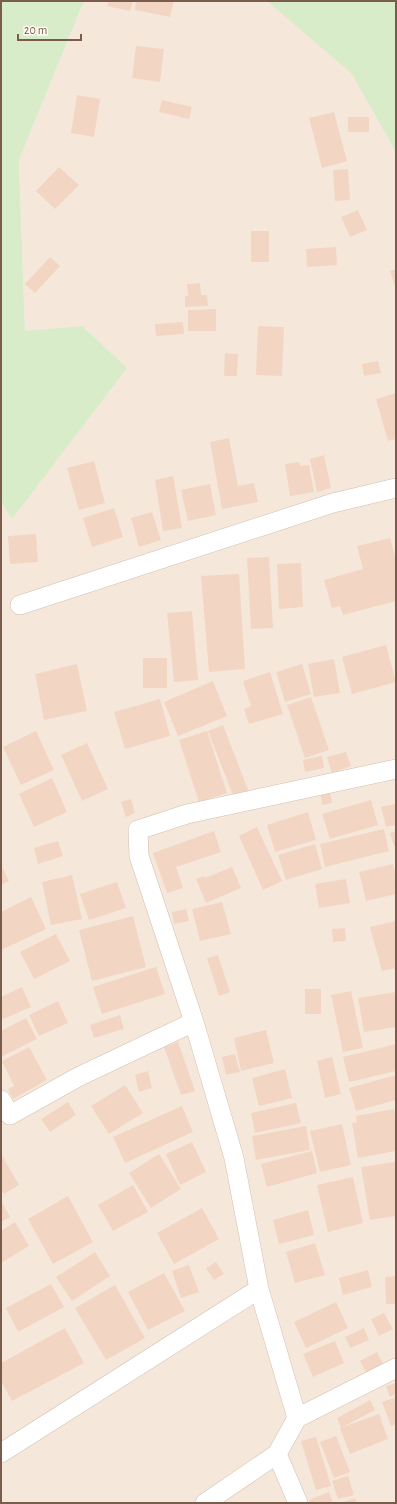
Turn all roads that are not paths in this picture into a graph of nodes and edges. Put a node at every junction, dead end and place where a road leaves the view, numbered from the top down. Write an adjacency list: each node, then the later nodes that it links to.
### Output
1 (396, 488): 2 (street)
2 (20, 605)
3 (396, 769): 4 (street)
4 (194, 1022): 5 (street); 6 (street)
5 (1, 1100)
6 (259, 1289): 8 (street); 9 (street)
7 (396, 1368): 8 (street)
8 (297, 1418): 10 (street)
9 (1, 1453)
10 (277, 1454): 11 (street); 12 (street)
11 (205, 1503)
12 (298, 1503)

